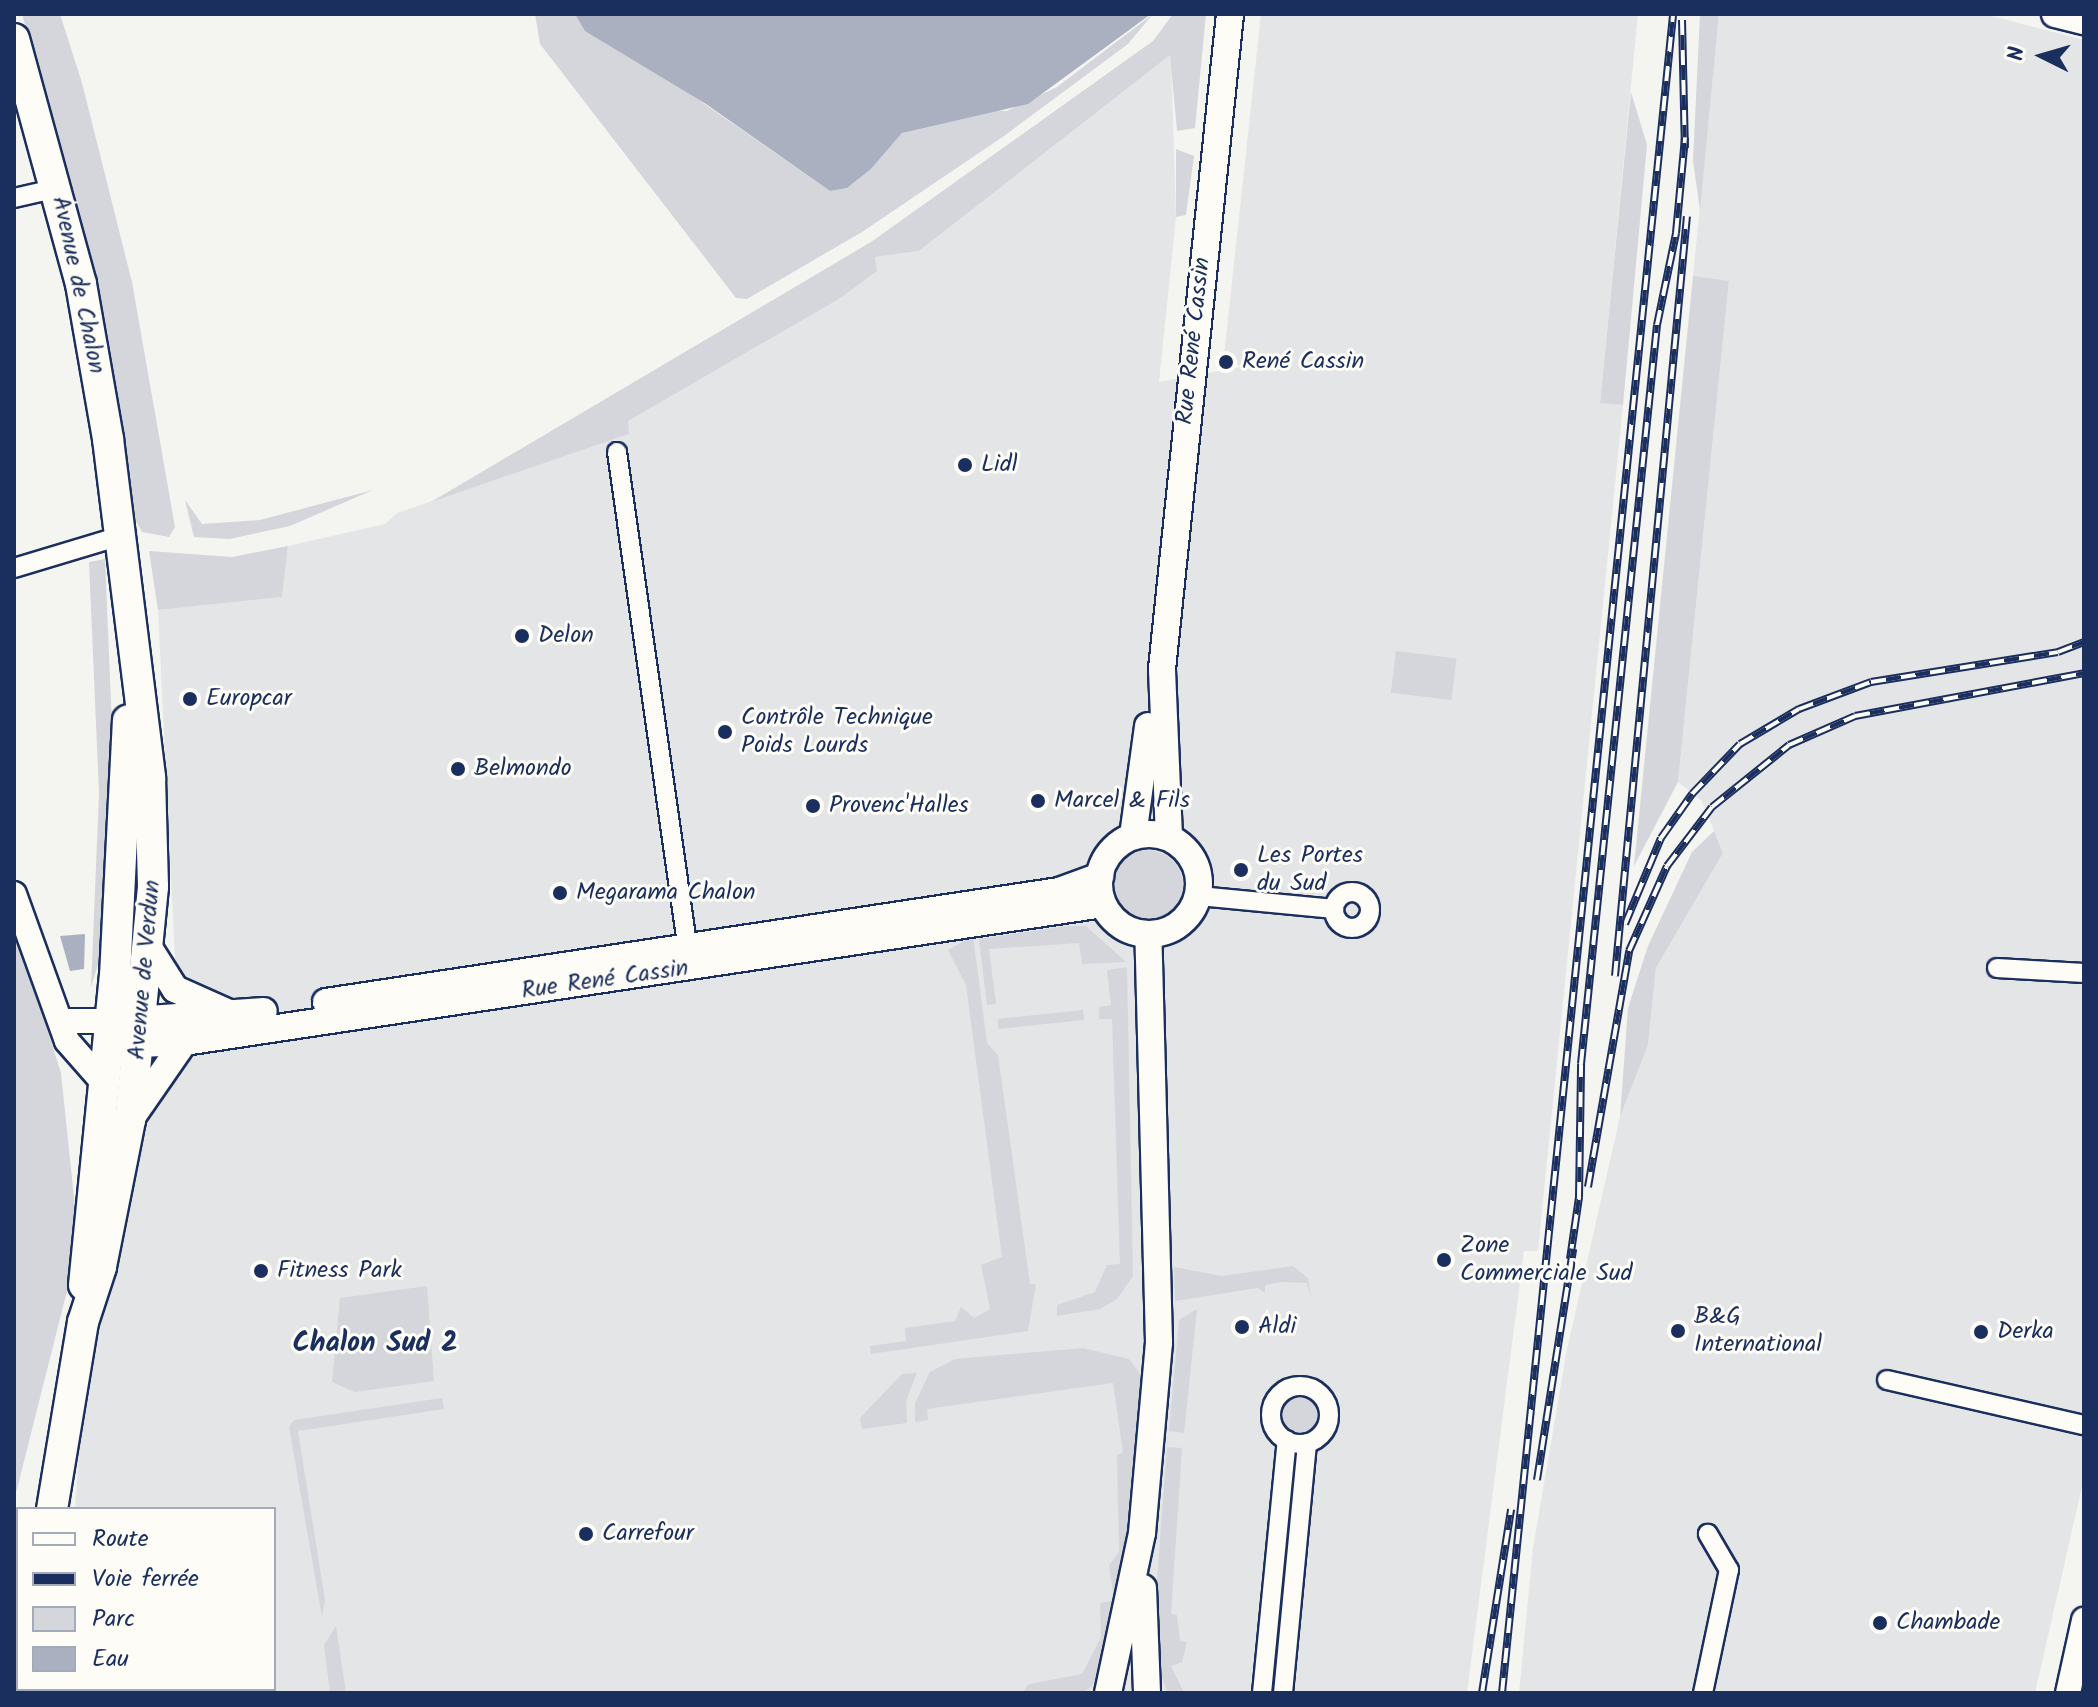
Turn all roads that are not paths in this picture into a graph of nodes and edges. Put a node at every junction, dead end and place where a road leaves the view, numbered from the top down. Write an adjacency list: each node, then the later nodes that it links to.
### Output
1 (1230, 14): 11 (main road, Rue René Cassin)
2 (2055, 14): 3 (main road)
3 (2084, 21)
4 (14, 39): 5 (main road, Avenue de Chalon)
5 (58, 188): 6 (street); 8 (main road, Avenue de Chalon)
6 (14, 198)
7 (617, 452): 20 (street)
8 (121, 536): 9 (street); 10 (main road, Avenue de Verdun)
9 (14, 568)
10 (129, 614): 21 (main road, Avenue de Verdun); 29 (main road, Avenue de Verdun)
11 (1162, 669): 12 (main road, Rue René Cassin); 13 (main road, Rue René Cassin)
12 (1133, 836): 13 (main road); 14 (main road)
13 (1169, 837): 16 (main road)
14 (1100, 876): 17 (main road); 20 (main road, Rue René Cassin)
15 (14, 894): 28 (street)
16 (1199, 896): 18 (street); 19 (main road)
17 (1103, 904): 19 (main road); 25 (main road, Rue René Cassin)
18 (1334, 909)
19 (1148, 935): 40 (main road)
20 (687, 945): 24 (main road, Rue René Cassin); 25 (main road)
21 (151, 951): 27 (main road); 30 (main road, Avenue de Verdun)
22 (1997, 968): 23 (street)
23 (2084, 973)
24 (478, 974): 26 (main road); 27 (main road, Rue René Cassin)
25 (618, 978): 26 (main road, Rue René Cassin)
26 (383, 1010): 31 (main road, Rue René Cassin)
27 (238, 1015): 30 (main road, Rue René Cassin)
28 (64, 1031): 29 (street); 32 (street)
29 (108, 1033): 30 (main road, Rue René Cassin); 32 (main road, Avenue de Verdun)
30 (142, 1033): 31 (main road, Rue René Cassin); 33 (main road, Avenue de Verdun)
31 (184, 1042): 33 (main road)
32 (102, 1081): 34 (main road, Avenue de Verdun)
33 (130, 1120): 34 (main road, Avenue de Verdun)
34 (83, 1322): 39 (main road, Avenue de Verdun)
35 (1887, 1380): 36 (street)
36 (2084, 1425)
37 (1287, 1440): 38 (street); 38 (street); 45 (street)
38 (1307, 1443): 46 (street)
39 (52, 1507)
40 (1142, 1533): 43 (main road); 44 (main road)
41 (1708, 1534): 47 (street)
42 (2084, 1620): 48 (street)
43 (1108, 1693)
44 (1147, 1693)
45 (1262, 1693)
46 (1283, 1693)
47 (1703, 1693)
48 (2068, 1693)

